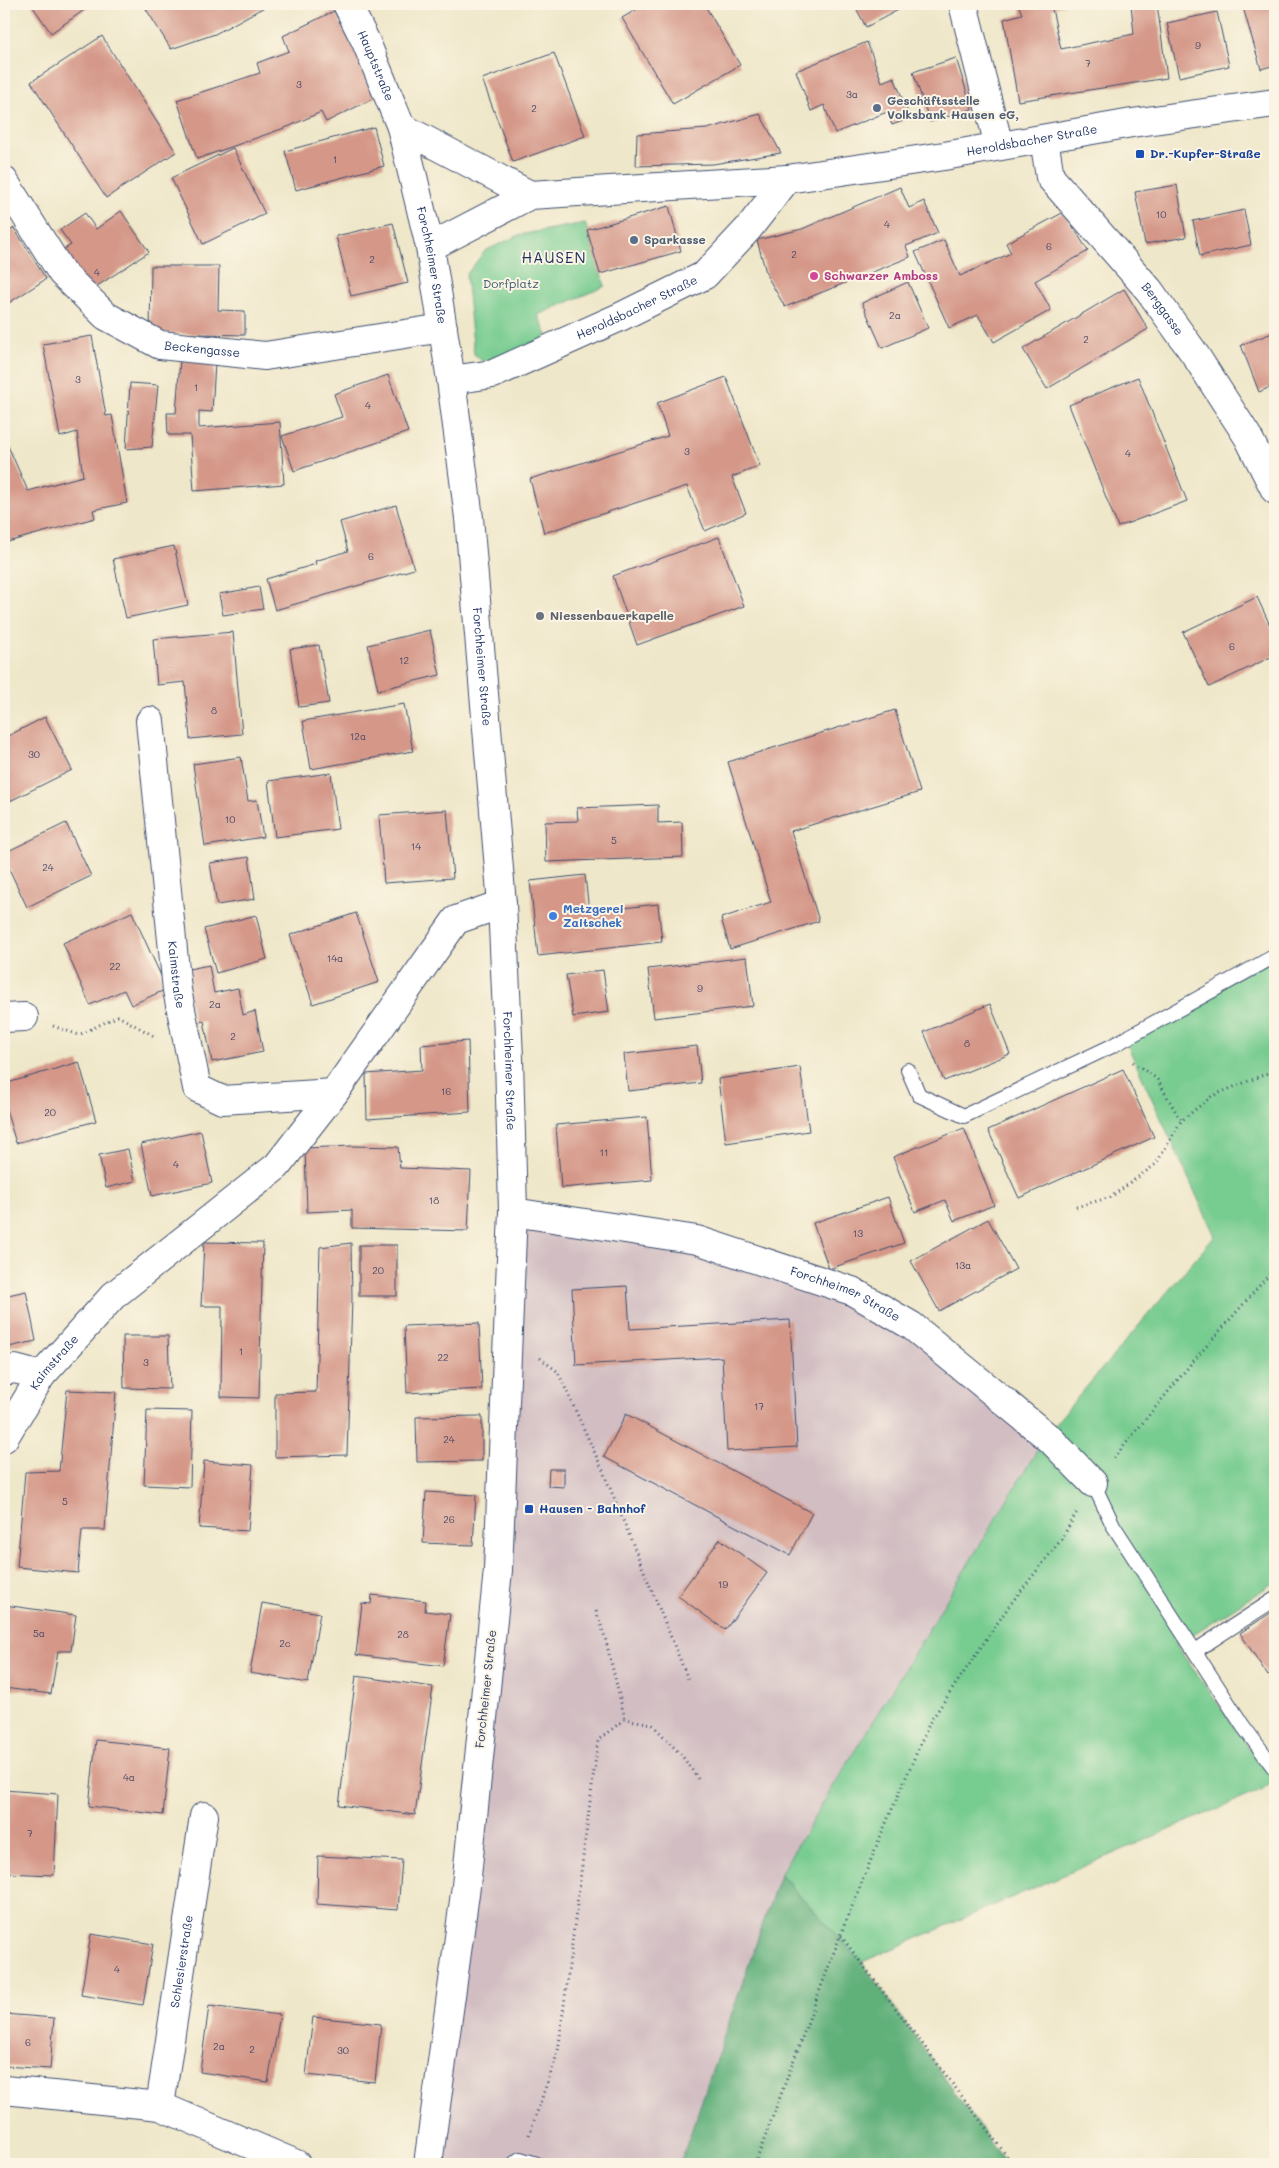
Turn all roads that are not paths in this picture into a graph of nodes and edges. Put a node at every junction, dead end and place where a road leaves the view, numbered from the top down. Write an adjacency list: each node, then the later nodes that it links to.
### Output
1 (347, 4): 4 (street, Hauptstraße)
2 (963, 4): 6 (street)
3 (1275, 103): 5 (street, Heroldsbacher Straße)
4 (401, 127): 9 (street); 10 (street, Forchheimer Straße)
5 (1044, 139): 6 (street, Heroldsbacher Straße); 13 (street, Berggasse)
6 (999, 146): 7 (street, Heroldsbacher Straße)
7 (787, 179): 9 (street, Heroldsbacher Straße); 12 (street, Heroldsbacher Straße)
8 (4, 181): 11 (street, Beckengasse)
9 (530, 196): 10 (street, Heroldsbacher Straße)
10 (430, 247): 11 (street, Forchheimer Straße)
11 (443, 328): 12 (street, Forchheimer Straße)
12 (451, 380): 15 (street, Forchheimer Straße)
13 (1275, 490)
14 (150, 721): 18 (street, Kaimstraße)
15 (502, 904): 18 (street, Kaimstraße); 19 (street, Forchheimer Straße)
16 (1275, 956): 17 (lane)
17 (908, 1070)
18 (334, 1093): 21 (street, Kaimstraße)
19 (512, 1212): 23 (street, Forchheimer Straße); 32 (street, Forchheimer Straße)
20 (4, 1371): 21 (street)
21 (41, 1376): 22 (street, Kaimstraße)
22 (4, 1438)
23 (1093, 1483): 25 (lane)
24 (1275, 1599): 25 (lane)
25 (1195, 1651): 26 (lane)
26 (1275, 1769)
27 (204, 1816): 29 (street, Schlesierstraße)
28 (4, 2090): 29 (street)
29 (160, 2106): 31 (street)
30 (517, 2162): 33 (lane)
31 (296, 2164)
32 (428, 2164)
33 (537, 2164)

